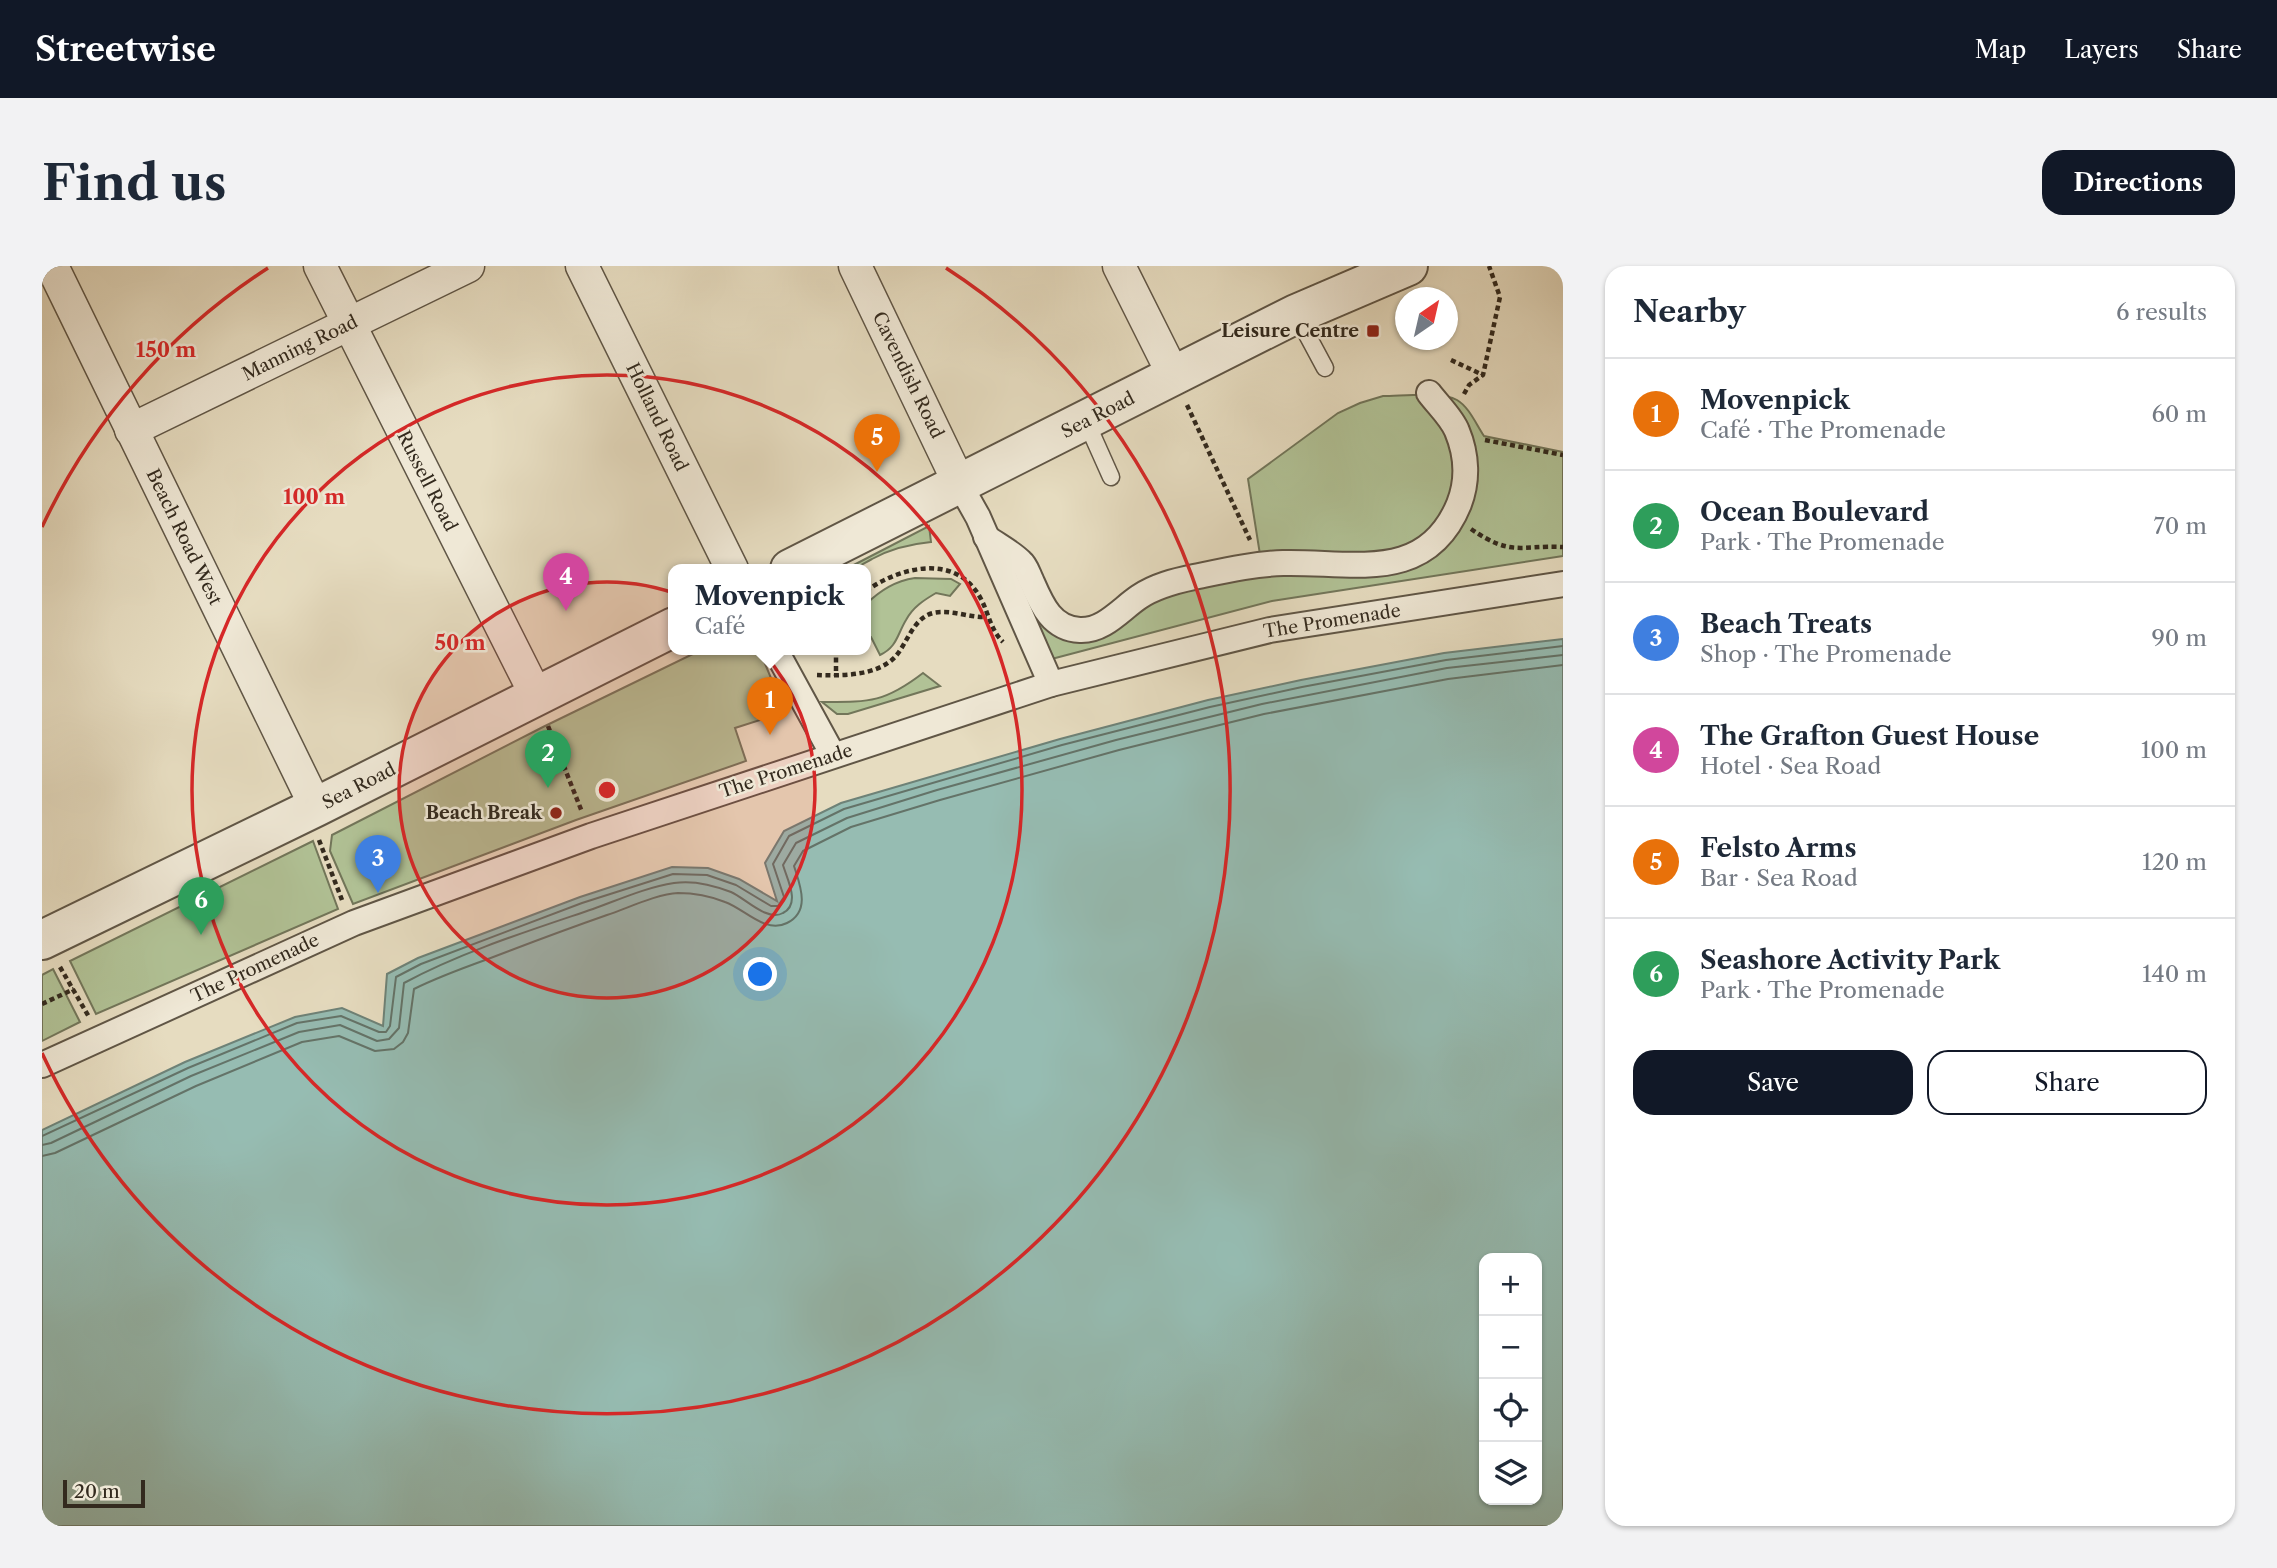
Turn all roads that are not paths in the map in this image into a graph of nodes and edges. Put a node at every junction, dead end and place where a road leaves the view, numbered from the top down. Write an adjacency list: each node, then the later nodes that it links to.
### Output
1 (52, 266): 14 (street, Beach Road West)
2 (320, 266): 9 (street, Russell Road)
3 (468, 266): 9 (street, Manning Road)
4 (582, 266): 18 (street, Holland Road)
5 (855, 266): 16 (street, Cavendish Road)
6 (1119, 266): 11 (street)
7 (1408, 266): 8 (street, Sea Road)
8 (1296, 314): 10 (lane); 11 (street, Sea Road)
9 (348, 325): 14 (street, Manning Road); 24 (street, Russell Road)
10 (1325, 368)
11 (1174, 376): 13 (street, Sea Road)
12 (1429, 393): 17 (street)
13 (1086, 421): 15 (lane); 16 (street, Sea Road)
14 (131, 430): 26 (street, Beach Road West)
15 (1111, 477)
16 (960, 485): 17 (street); 19 (street, Sea Road)
17 (986, 537): 23 (street)
18 (730, 564)
19 (800, 564)
20 (1563, 584): 23 (street, The Promenade)
21 (668, 629): 24 (street, Sea Road)
22 (778, 655): 25 (street)
23 (1051, 684): 25 (street, The Promenade)
24 (536, 695): 26 (street, Sea Road)
25 (833, 755): 28 (street, The Promenade)
26 (316, 807): 27 (street, Sea Road)
27 (42, 939)
28 (42, 1065)

